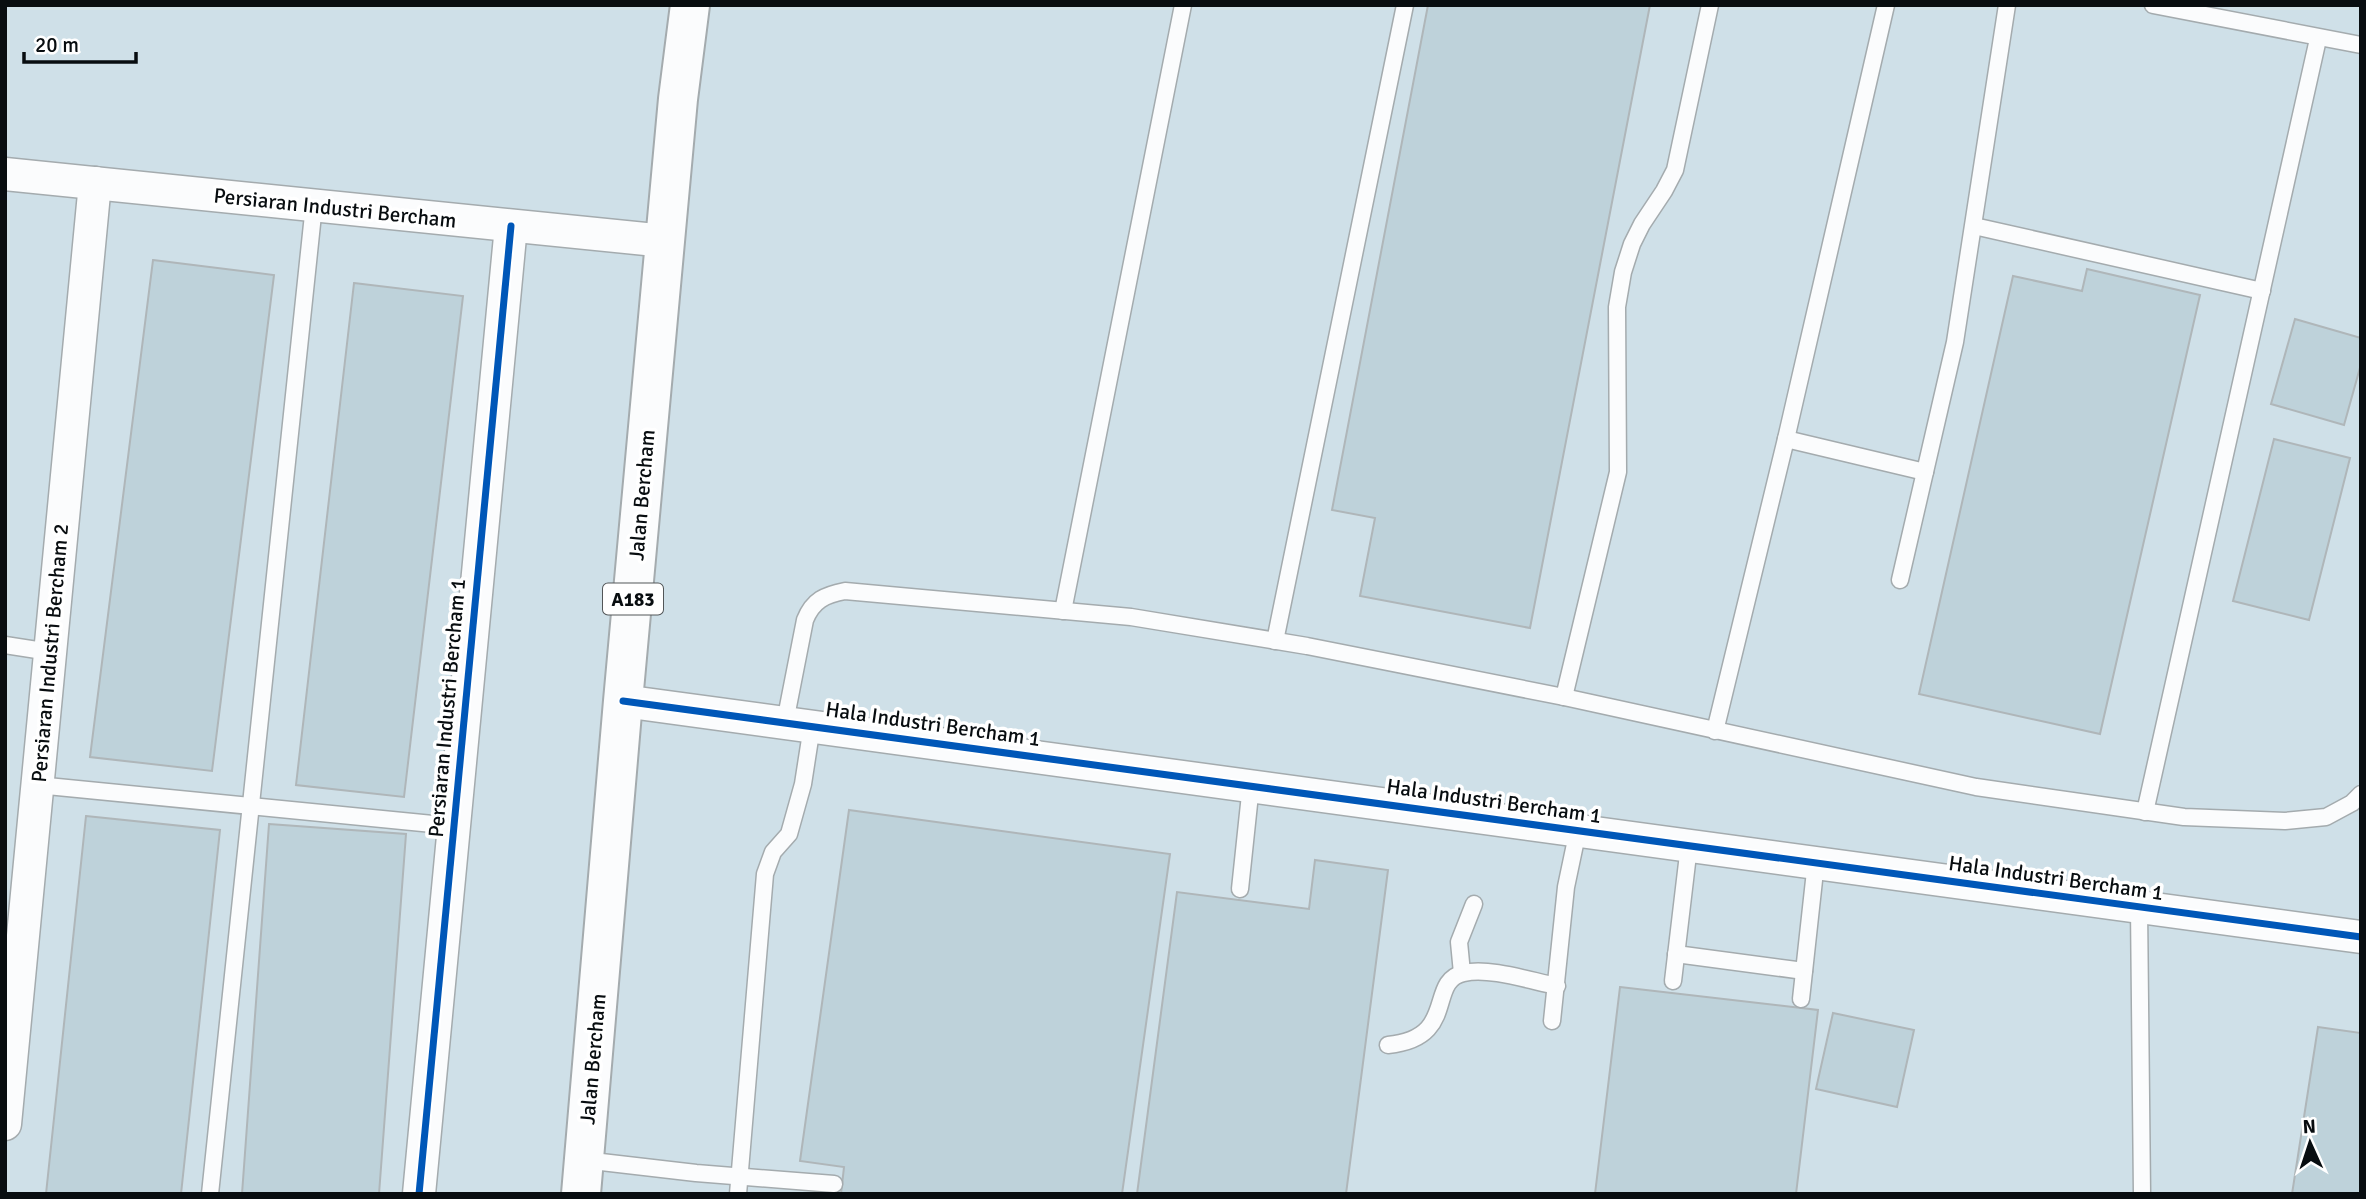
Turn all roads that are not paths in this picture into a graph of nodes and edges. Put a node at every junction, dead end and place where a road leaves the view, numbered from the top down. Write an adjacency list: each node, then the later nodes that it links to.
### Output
1 (690, 5): 15 (main road, Jalan Bercham / A183)
2 (1184, 5): 20 (lane)
3 (1405, 5): 21 (lane)
4 (1710, 5): 24 (lane)
5 (1886, 5): 17 (lane)
6 (2007, 5): 14 (lane)
7 (2153, 5): 8 (lane)
8 (2318, 38): 9 (lane); 16 (lane)
9 (2361, 45)
10 (5, 174): 11 (street, Persiaran Industri Bercham)
11 (95, 183): 12 (street, Persiaran Industri Bercham); 23 (street, Persiaran Industri Bercham 2)
12 (314, 205): 13 (street, Persiaran Industri Bercham); 31 (lane)
13 (511, 226): 15 (street, Persiaran Industri Bercham); 33 (street, Persiaran Industri Bercham 1)
14 (1973, 226): 16 (lane); 18 (lane)
15 (665, 241): 25 (main road, Jalan Bercham / A183)
16 (2262, 291): 32 (lane)
17 (1786, 439): 18 (lane); 27 (lane)
18 (1925, 472): 19 (lane)
19 (1900, 580)
20 (1063, 611): 21 (lane); 26 (lane)
21 (1276, 641): 24 (lane)
22 (5, 645): 23 (lane)
23 (50, 652): 28 (street, Persiaran Industri Bercham 2)
24 (1564, 697): 27 (lane)
25 (623, 701): 26 (street, Hala Industri Bercham 1); 51 (main road, Jalan Bercham / A183)
26 (799, 724): 29 (street, Hala Industri Bercham 1); 50 (lane)
27 (1715, 731): 32 (lane)
28 (37, 785): 31 (lane); 49 (street, Persiaran Industri Bercham 2)
29 (1251, 785): 34 (street, Hala Industri Bercham 1); 37 (lane)
30 (2361, 794): 32 (lane)
31 (251, 806): 33 (lane); 53 (lane)
32 (2145, 812)
33 (453, 827): 54 (street, Persiaran Industri Bercham 1)
34 (1577, 830): 35 (street, Hala Industri Bercham 1); 45 (lane)
35 (1689, 846): 36 (street, Hala Industri Bercham 1); 41 (lane)
36 (1816, 862): 39 (street, Hala Industri Bercham 1); 42 (lane)
37 (1240, 890)
38 (1474, 904): 43 (lane)
39 (2139, 906): 40 (street, Hala Industri Bercham 1); 56 (lane)
40 (2361, 937)
41 (1676, 954): 42 (lane); 44 (lane)
42 (1804, 971): 46 (lane)
43 (1462, 973): 45 (lane); 48 (lane)
44 (1673, 981)
45 (1557, 986): 47 (lane)
46 (1801, 999)
47 (1552, 1021)
48 (1388, 1045)
49 (5, 1124)
50 (740, 1175): 51 (lane); 52 (lane); 55 (lane)
51 (583, 1177)
52 (834, 1184)
53 (210, 1194)
54 (419, 1194)
55 (738, 1194)
56 (2142, 1194)

